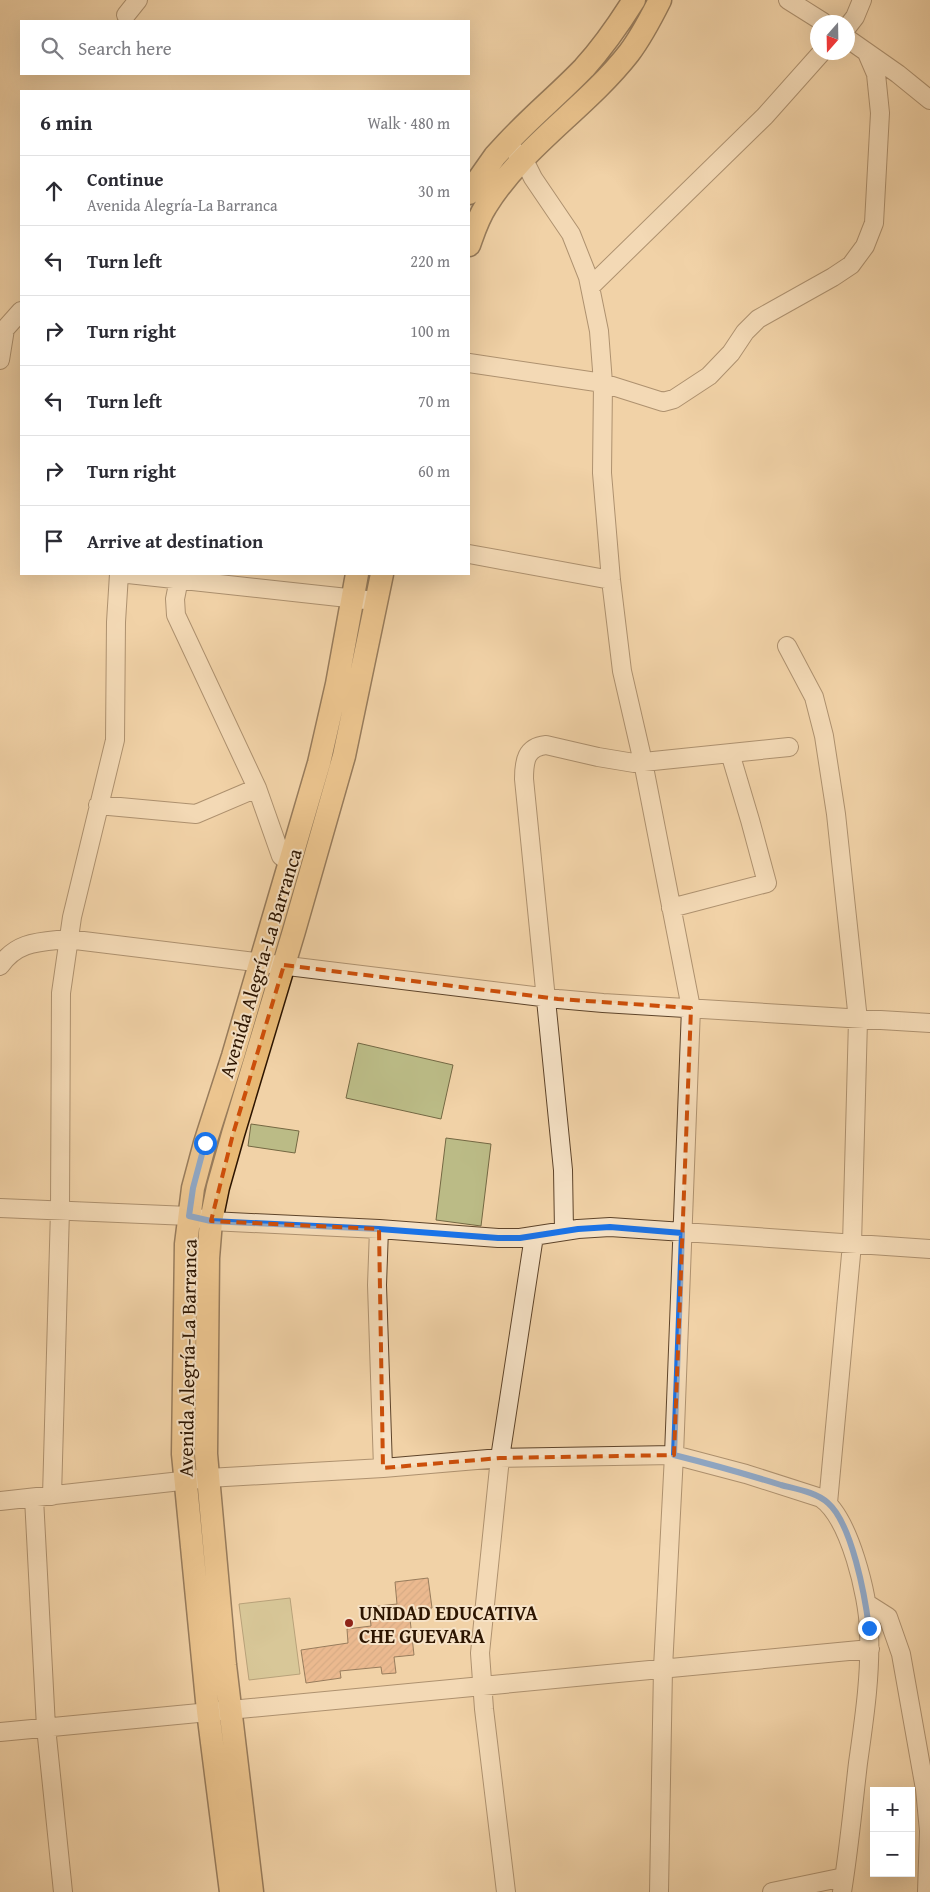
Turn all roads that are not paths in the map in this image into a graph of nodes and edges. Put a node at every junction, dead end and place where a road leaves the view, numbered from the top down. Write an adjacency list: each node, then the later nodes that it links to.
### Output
1 (138, 0): 6 (street)
2 (634, 0): 13 (main road)
3 (660, 0): 14 (main road)
4 (788, 0): 7 (street)
5 (862, 0): 8 (street)
6 (126, 15)
7 (813, 15)
8 (855, 17)
9 (855, 44): 10 (street)
10 (868, 53): 12 (street); 21 (street)
11 (815, 60): 17 (street)
12 (930, 100)
13 (507, 143): 14 (street); 15 (main road)
14 (523, 158): 16 (main road); 17 (street)
15 (470, 192)
16 (470, 242)
17 (590, 287): 21 (street)
18 (20, 312): 19 (street)
19 (0, 360)
20 (470, 363): 21 (street)
21 (603, 384): 28 (street)
22 (470, 554): 28 (street)
23 (119, 575): 36 (street)
24 (138, 575): 27 (street)
25 (357, 575): 29 (main road, Avenida Alegría-La Barranca)
26 (382, 575): 30 (main road, Avenida Alegría-La Barranca)
27 (180, 579): 29 (street); 35 (street)
28 (611, 580): 34 (street)
29 (352, 599): 30 (street); 37 (main road, Avenida Alegría-La Barranca)
30 (375, 601): 41 (main road, Avenida Alegría-La Barranca)
31 (787, 646): 45 (street)
32 (789, 747): 33 (street)
33 (730, 753): 34 (street); 38 (street)
34 (643, 762): 38 (street); 43 (street)
35 (257, 788): 36 (street); 37 (street)
36 (98, 805): 39 (street)
37 (290, 863): 40 (main road, Avenida Alegría-La Barranca)
38 (671, 908): 44 (street)
39 (67, 939): 40 (street); 42 (street); 48 (street)
40 (260, 962): 41 (street); 49 (main road, Avenida Alegría-La Barranca)
41 (284, 965): 43 (street); 50 (main road, Avenida Alegría-La Barranca)
42 (0, 966)
43 (545, 998): 44 (street); 52 (street)
44 (691, 1008): 45 (street); 53 (street)
45 (858, 1020): 46 (street); 55 (street)
46 (930, 1023)
47 (0, 1208): 48 (street)
48 (60, 1210): 49 (street); 62 (street)
49 (189, 1216): 50 (street); 61 (main road, Avenida Alegría-La Barranca)
50 (211, 1221): 51 (street); 60 (main road, Avenida Alegría-La Barranca)
51 (379, 1229): 54 (street); 59 (street)
52 (564, 1231): 53 (street); 54 (street)
53 (682, 1233): 55 (street); 57 (street)
54 (534, 1236): 58 (street)
55 (852, 1244): 56 (street); 65 (street)
56 (930, 1249)
57 (674, 1455): 58 (street); 65 (street); 68 (street)
58 (500, 1458): 59 (street); 69 (street)
59 (383, 1468): 60 (street)
60 (208, 1478): 61 (street); 70 (main road, Avenida Alegría-La Barranca)
61 (185, 1480): 62 (street); 71 (main road, Avenida Alegría-La Barranca)
62 (52, 1496): 63 (street)
63 (34, 1498): 64 (street); 72 (street)
64 (0, 1501)
65 (828, 1503): 66 (street)
66 (866, 1603): 67 (street); 81 (street)
67 (870, 1650): 68 (street); 74 (street)
68 (664, 1668): 69 (street); 79 (street)
69 (482, 1686): 70 (street); 78 (street)
70 (230, 1709): 71 (street); 77 (main road, Avenida Alegría-La Barranca)
71 (208, 1712): 72 (street); 76 (main road, Avenida Alegría-La Barranca)
72 (46, 1727): 73 (street); 75 (street)
73 (0, 1732)
74 (843, 1884): 80 (street)
75 (63, 1892)
76 (231, 1892)
77 (252, 1892)
78 (506, 1892)
79 (659, 1892)
80 (772, 1892)
81 (927, 1892)

